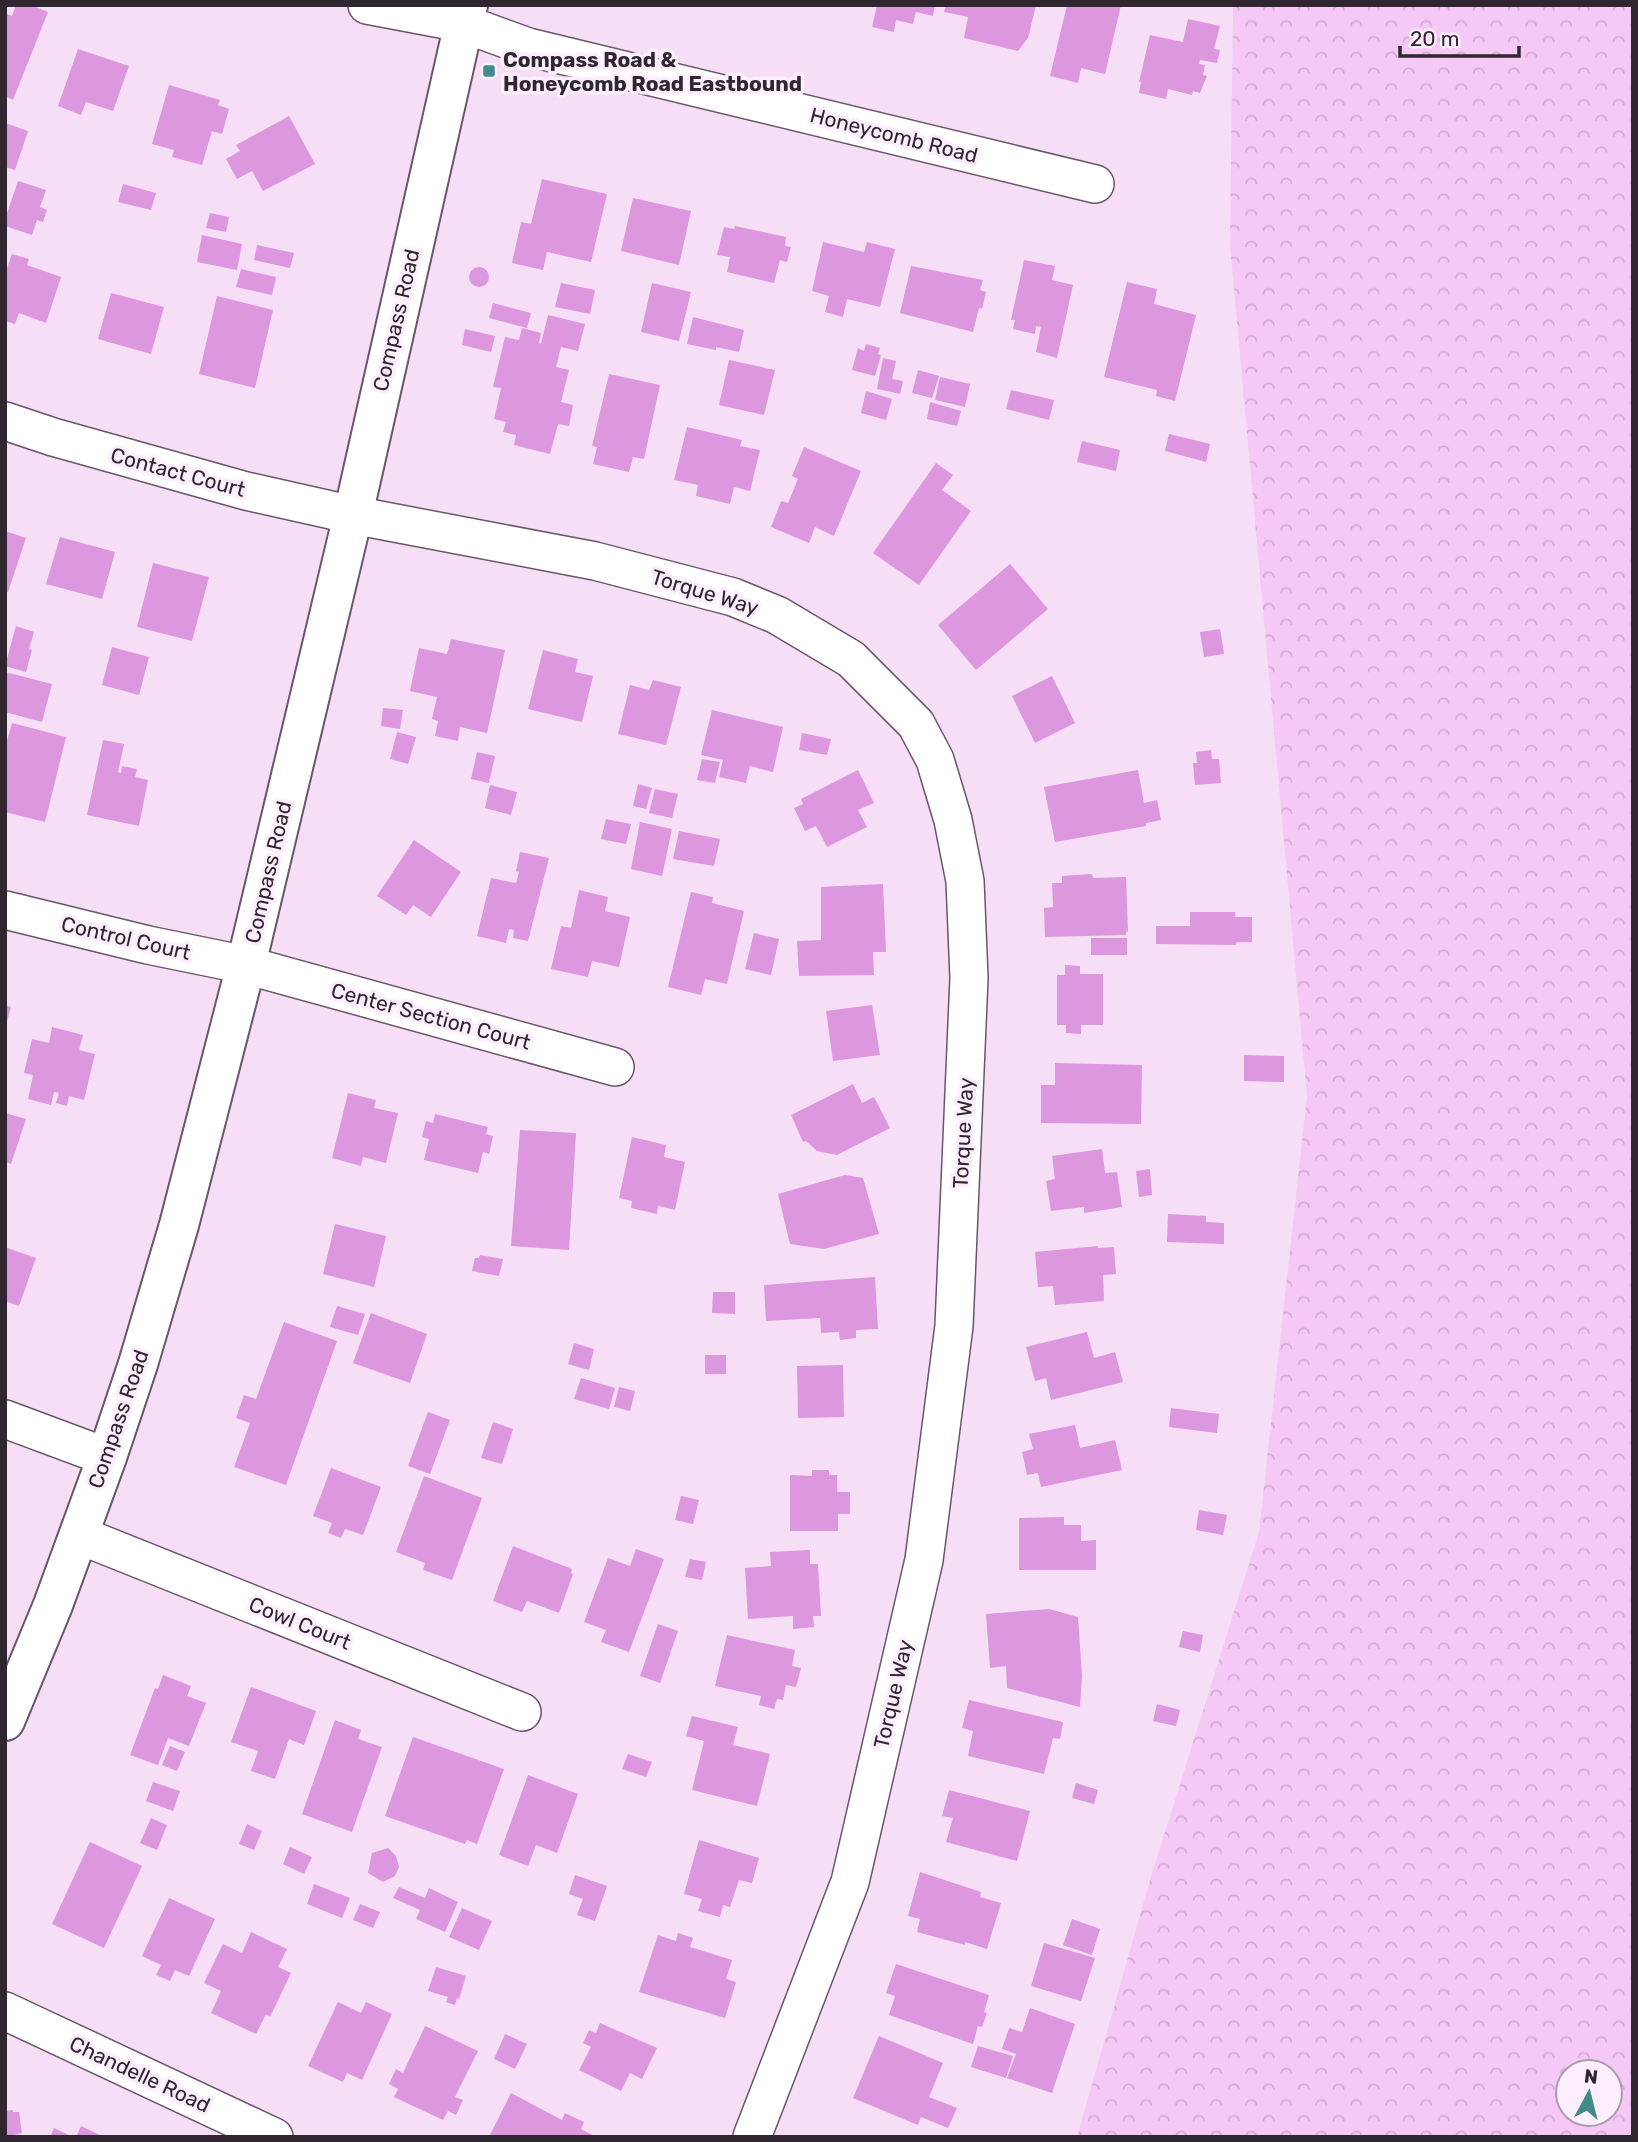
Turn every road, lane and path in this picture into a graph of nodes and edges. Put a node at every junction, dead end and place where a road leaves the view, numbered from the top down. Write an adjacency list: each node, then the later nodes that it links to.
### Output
1 (367, 5): 2 (street, Honeycomb Road)
2 (465, 14): 3 (street, Honeycomb Road); 5 (street, Compass Road)
3 (1095, 184)
4 (5, 421): 5 (street, Contact Court)
5 (353, 515): 7 (street, Compass Road); 16 (street, Torque Way)
6 (5, 910): 7 (street, Control Court)
7 (246, 965): 8 (street, Center Section Court); 10 (street, Compass Road)
8 (615, 1067)
9 (5, 1419): 10 (street)
10 (107, 1457): 11 (street, Compass Road)
11 (79, 1535): 12 (street, Cowl Court); 13 (street, Compass Road)
12 (522, 1712)
13 (5, 1721)
14 (5, 2011): 15 (street, Chandelle Road)
15 (274, 2137)
16 (752, 2137)

